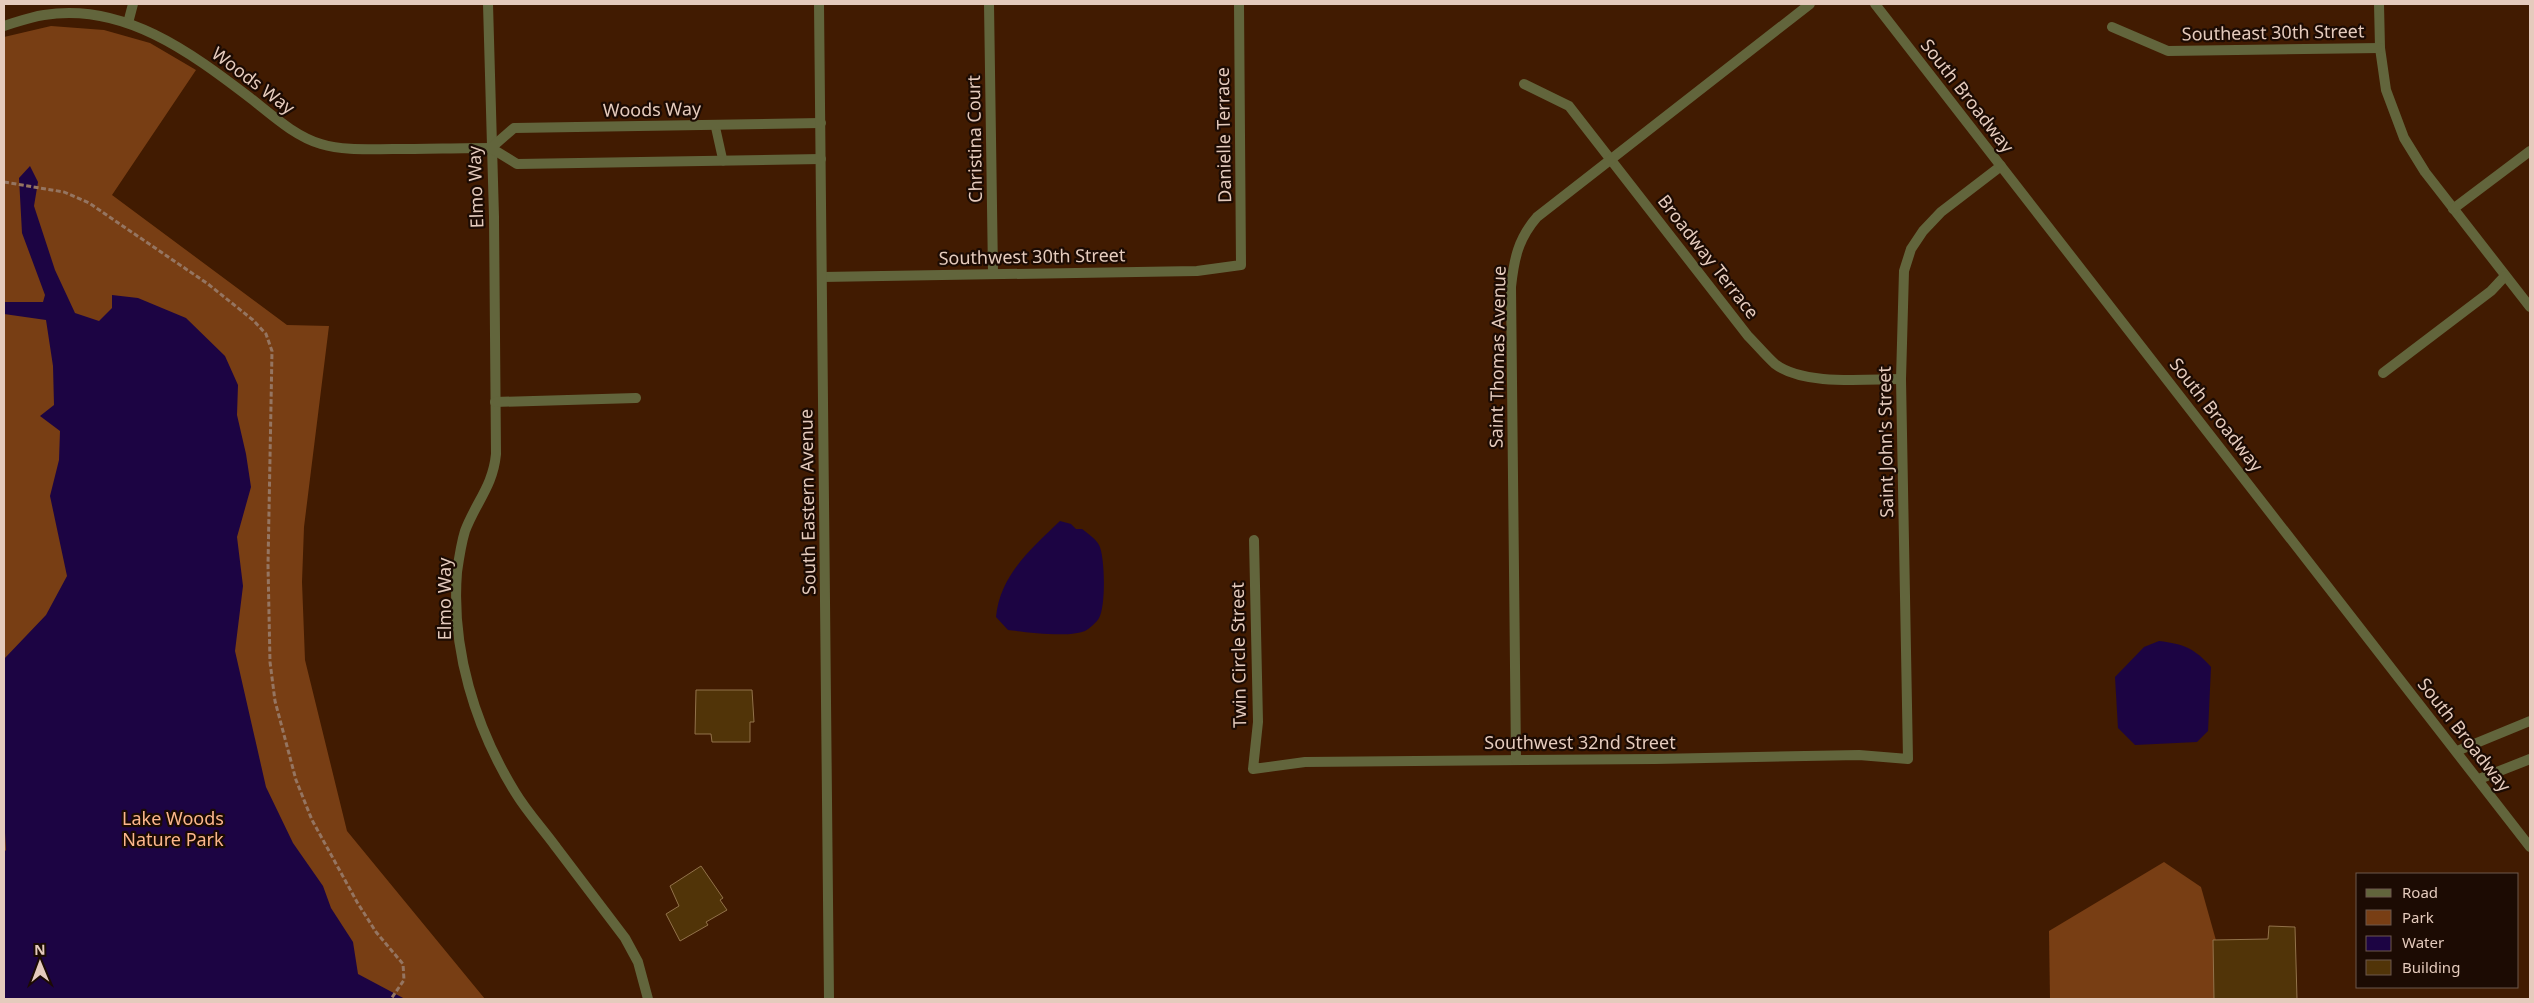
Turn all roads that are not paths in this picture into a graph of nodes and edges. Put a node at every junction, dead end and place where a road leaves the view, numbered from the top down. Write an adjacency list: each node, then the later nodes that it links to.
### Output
1 (133, 4): 9 (street)
2 (488, 4): 16 (street, Elmo Way)
3 (819, 4): 14 (street, South Eastern Avenue)
4 (989, 4): 24 (street, Christina Court)
5 (1239, 4): 23 (street, Danielle Terrace)
6 (1810, 4): 19 (street, Saint Thomas Avenue)
7 (1875, 4): 21 (street, South Broadway)
8 (2379, 4): 12 (street)
9 (128, 23): 10 (street, Woods Way); 16 (street, Woods Way)
10 (4, 26)
11 (2112, 27): 12 (street, Southeast 30th Street)
12 (2380, 48): 22 (street)
13 (1524, 84): 19 (street, Broadway Terrace)
14 (821, 123): 15 (street, Woods Way); 18 (street, South Eastern Avenue)
15 (715, 125): 16 (street, Woods Way); 20 (lane)
16 (492, 148): 20 (street); 31 (street, Elmo Way)
17 (2530, 151): 22 (street)
18 (821, 159): 20 (street); 26 (street, South Eastern Avenue)
19 (1612, 160): 29 (street, Broadway Terrace); 37 (street, Saint Thomas Avenue)
20 (723, 161)
21 (2001, 166): 29 (street, Saint John's Street); 34 (street, South Broadway)
22 (2453, 209): 25 (street)
23 (1241, 265): 24 (street, Southwest 30th Street)
24 (994, 273): 26 (street, Southwest 30th Street)
25 (2505, 276): 27 (street); 28 (street)
26 (822, 277): 42 (street, South Eastern Avenue)
27 (2530, 307)
28 (2383, 373)
29 (1901, 379): 35 (street, Saint John's Street)
30 (636, 398): 31 (street)
31 (495, 402): 41 (street, Elmo Way)
32 (1254, 540): 38 (street, Twin Circle Street)
33 (2530, 722): 34 (street)
34 (2456, 751): 39 (street, South Broadway)
35 (1908, 759): 37 (street, Southwest 32nd Street)
36 (2530, 759): 39 (street)
37 (1516, 760): 38 (street, Southwest 32nd Street)
38 (1253, 769)
39 (2479, 779): 40 (street, South Broadway)
40 (2530, 847)
41 (648, 999)
42 (829, 999)

